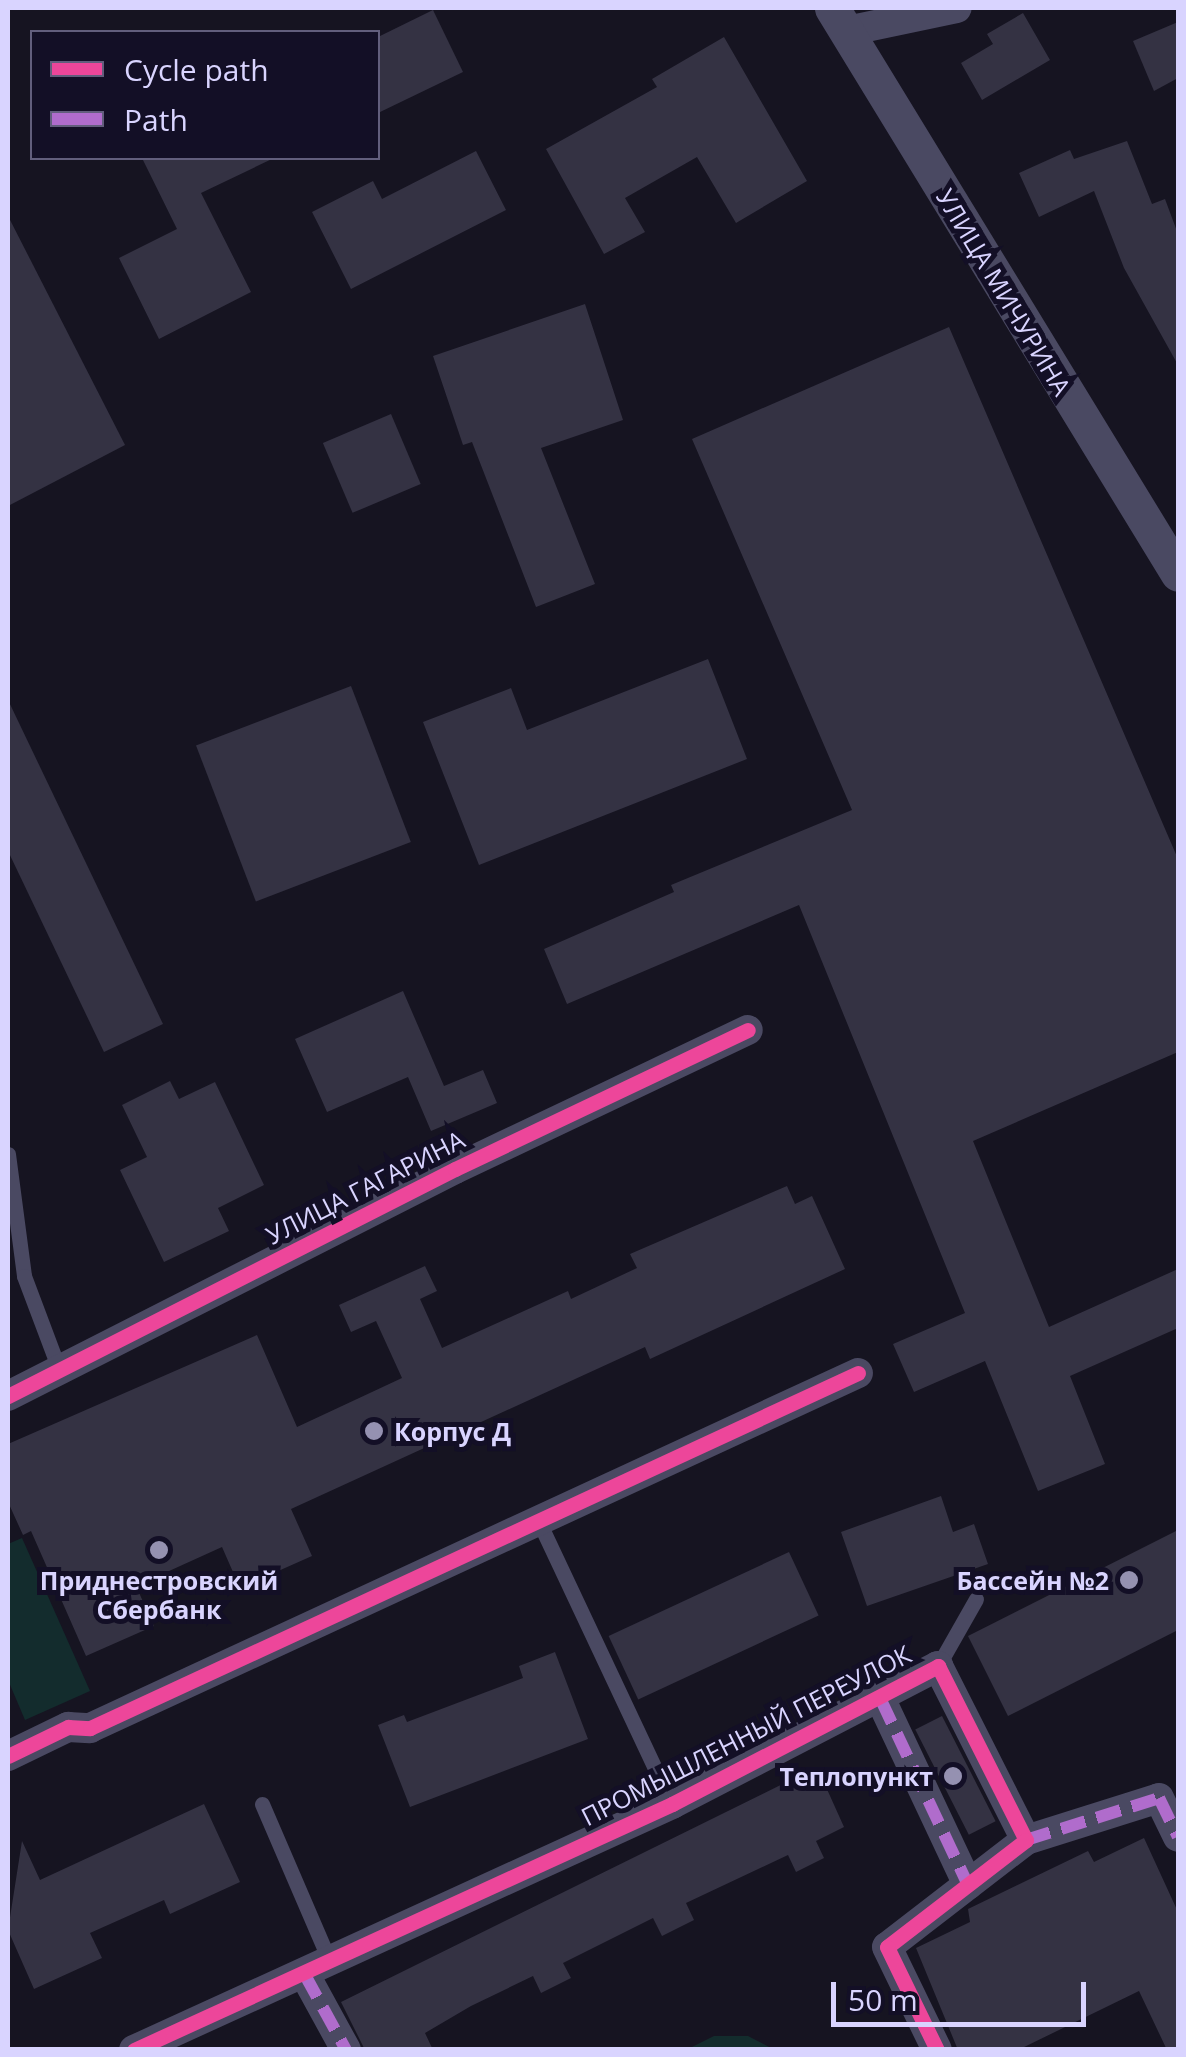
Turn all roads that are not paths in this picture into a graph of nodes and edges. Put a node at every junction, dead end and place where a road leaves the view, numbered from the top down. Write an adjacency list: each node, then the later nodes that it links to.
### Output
1 (957, 8): 2 (street)
2 (839, 19): 3 (street, УЛИЦА МИЧУРИНА)
3 (1178, 574)
4 (748, 1030): 6 (street, УЛИЦА ГАГАРИНА)
5 (8, 1154): 6 (lane)
6 (60, 1369): 8 (street, УЛИЦА ГАГАРИНА)
7 (858, 1373): 9 (street)
8 (8, 1396)
9 (540, 1524): 13 (street); 15 (lane)
10 (976, 1599): 11 (lane)
11 (938, 1666): 12 (street, ПРОМЫШЛЕННЫЙ ПЕРЕУЛОК); 17 (street, ПРОМЫШЛЕННЫЙ ПЕРЕУЛОК)
12 (881, 1700): 15 (street, ПРОМЫШЛЕННЫЙ ПЕРЕУЛОК); 18 (street)
13 (8, 1756)
14 (262, 1804): 19 (lane)
15 (672, 1804): 19 (street, ПРОМЫШЛЕННЫЙ ПЕРЕУЛОК)
16 (1178, 1837): 17 (street)
17 (1026, 1840): 18 (street)
18 (968, 1885): 22 (street)
19 (318, 1968): 20 (street, ПРОМЫШЛЕННЫЙ ПЕРЕУЛОК); 21 (street)
20 (134, 2050)
21 (346, 2050)
22 (937, 2050)

